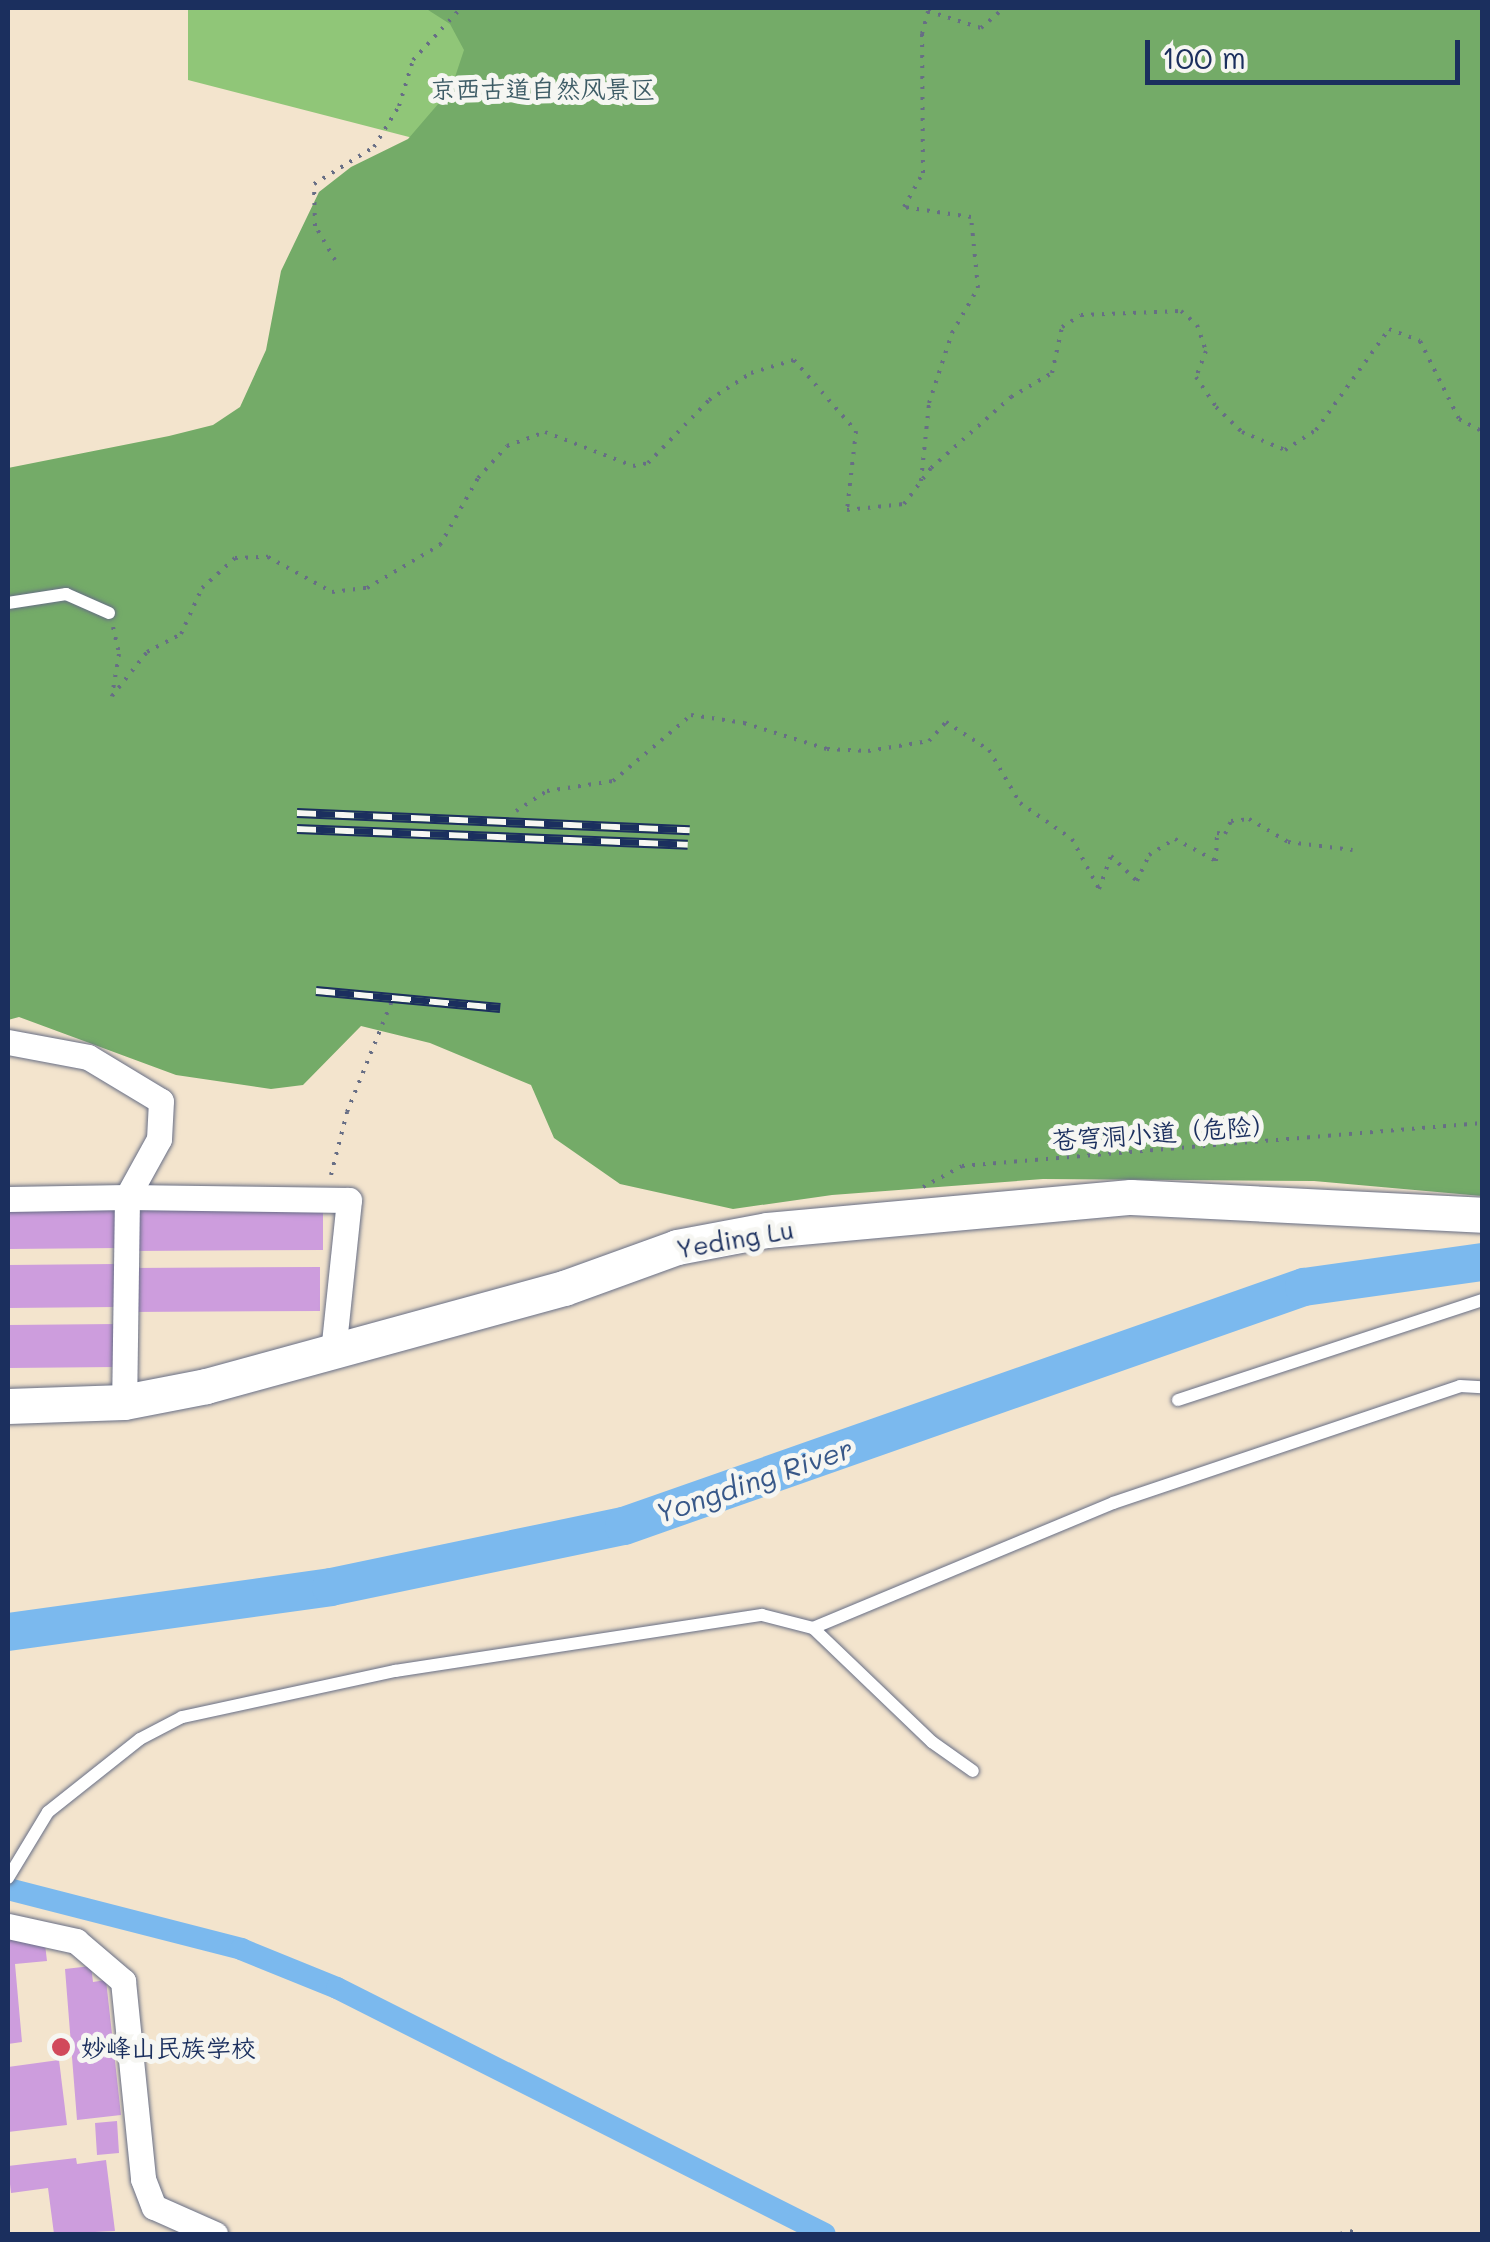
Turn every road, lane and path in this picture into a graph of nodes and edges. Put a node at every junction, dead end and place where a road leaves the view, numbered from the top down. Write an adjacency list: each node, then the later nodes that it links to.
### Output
1 (461, 8): 3 (path)
2 (1004, 8): 5 (path)
3 (335, 260)
4 (1482, 432): 5 (path)
5 (921, 481): 7 (path)
6 (8, 603): 7 (lane)
7 (110, 613)
8 (516, 812): 9 (path)
9 (1354, 850)
10 (394, 998): 16 (path)
11 (8, 1042): 14 (street)
12 (1482, 1123): 13 (path, 苍穹洞小道（危险）)
13 (912, 1193)
14 (127, 1197): 15 (street); 16 (street); 22 (street)
15 (8, 1198)
16 (324, 1199): 19 (street)
17 (1482, 1215): 19 (main road, Yeding Lu)
18 (1482, 1300): 21 (lane)
19 (332, 1354): 22 (main road, Yeding Lu)
20 (1482, 1388): 24 (lane)
21 (1178, 1400)
22 (124, 1402): 23 (main road, Yeding Lu)
23 (8, 1406)
24 (814, 1628): 25 (lane); 26 (lane)
25 (973, 1772)
26 (9, 1874)
27 (8, 1926): 29 (street)
28 (1358, 2230): 30 (path)
29 (215, 2234)
30 (1340, 2234)

